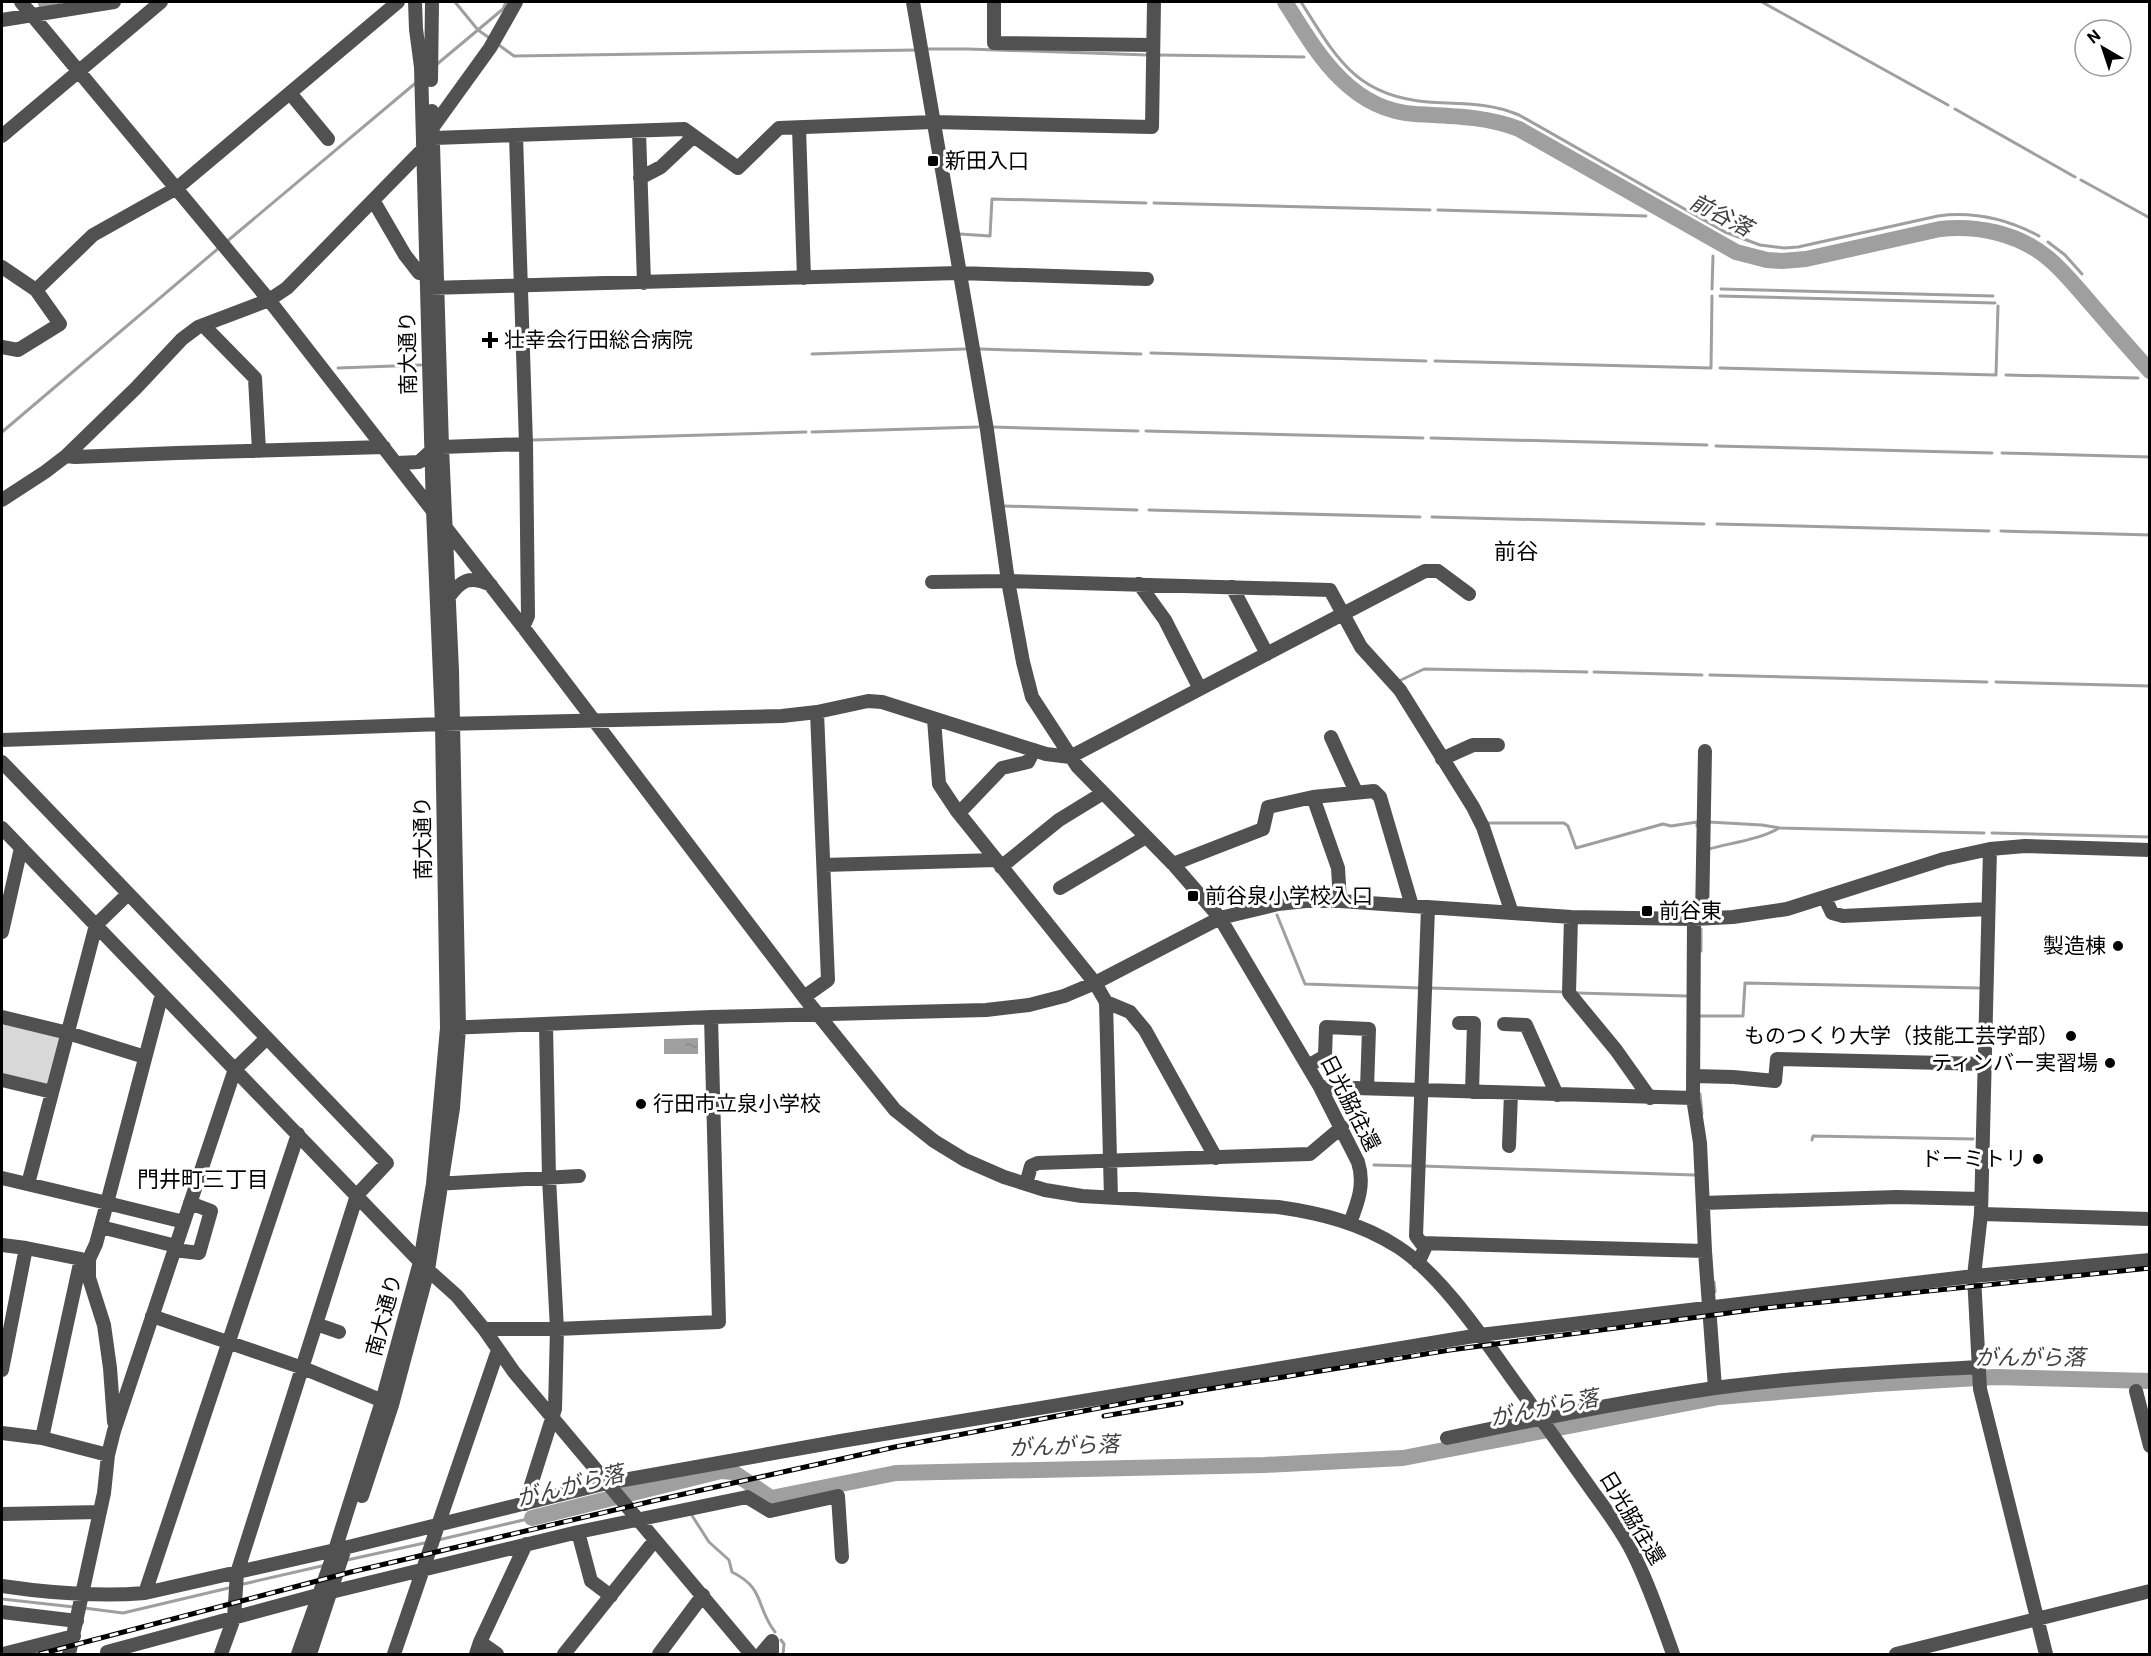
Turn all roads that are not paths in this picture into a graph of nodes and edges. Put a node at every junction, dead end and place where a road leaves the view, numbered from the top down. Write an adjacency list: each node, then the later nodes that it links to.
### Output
1 (21, 2): 11 (street)
2 (114, 2): 11 (street)
3 (161, 2): 14 (street)
4 (398, 2): 16 (street)
5 (415, 2): 15 (street, 南大通り)
6 (432, 2): 15 (street, 南大通り)
7 (516, 2): 23 (street)
8 (913, 2): 17 (street, 日光脇往還)
9 (994, 2): 13 (street)
10 (1154, 2): 13 (street)
11 (34, 14): 12 (street); 14 (street)
12 (2, 20)
13 (1152, 52): 17 (street)
14 (79, 70): 21 (street); 26 (street)
15 (426, 75): 23 (street, 南大通り); 23 (street, 南大通り)
16 (290, 93): 24 (street); 26 (street)
17 (933, 122): 18 (street); 29 (street, 日光脇往還)
18 (799, 128): 22 (street); 31 (street)
19 (639, 131): 20 (street); 22 (street); 25 (street)
20 (516, 135): 23 (street); 34 (street)
21 (2, 136)
22 (694, 136): 25 (street)
23 (430, 137): 27 (street); 30 (street, 南大通り); 35 (street, 南大通り)
24 (328, 139)
25 (640, 178): 33 (street)
26 (177, 188): 36 (street); 37 (street)
27 (373, 200): 30 (street); 37 (street)
28 (2, 267): 36 (street)
29 (958, 273): 31 (street); 32 (street); 49 (street, 日光脇往還)
30 (427, 274): 35 (street, 南大通り)
31 (804, 278): 33 (street)
32 (1147, 279)
33 (644, 283): 34 (street)
34 (522, 287): 35 (street); 40 (street)
35 (432, 288): 42 (street, 南大通り)
36 (36, 290): 39 (street)
37 (269, 300): 38 (street); 41 (street)
38 (203, 325): 43 (street); 44 (street)
39 (2, 347)
40 (526, 444): 42 (street); 57 (street)
41 (384, 447): 43 (street); 45 (street)
42 (436, 449): 45 (street); 47 (street, 南大通り); 48 (street, 南大通り)
43 (258, 451): 44 (street)
44 (66, 456): 46 (street)
45 (397, 463): 47 (street)
46 (2, 500)
47 (433, 510): 48 (street); 63 (street, 南大通り)
48 (445, 526): 52 (street); 55 (street, 南大通り)
49 (1008, 581): 50 (street); 51 (street); 69 (street, 日光脇往還)
50 (932, 582)
51 (1139, 584): 53 (street); 59 (street)
52 (491, 585): 55 (street); 57 (street)
53 (1232, 587): 56 (street); 58 (street)
54 (1469, 594): 56 (street)
55 (448, 598): 63 (street, 南大通り)
56 (1343, 614): 58 (street); 70 (street)
57 (523, 627): 62 (street)
58 (1266, 654): 59 (street)
59 (1200, 689): 69 (street)
60 (817, 712): 61 (street); 62 (street); 83 (street)
61 (934, 718): 67 (street); 75 (street)
62 (595, 721): 63 (street); 99 (street)
63 (447, 724): 65 (street); 107 (street, 南大通り)
64 (1331, 737): 72 (street)
65 (2, 740)
66 (1498, 745): 70 (street)
67 (1034, 750): 69 (street); 75 (street)
68 (1705, 751): 94 (street)
69 (1070, 757): 73 (street, 日光脇往還)
70 (1442, 759): 91 (street)
71 (2, 762): 85 (street)
72 (1356, 792): 74 (street); 88 (street)
73 (1103, 793): 77 (street, 日光脇往還); 81 (street)
74 (1313, 797): 82 (street); 87 (street)
75 (959, 813): 81 (street)
76 (2, 828): 78 (street)
77 (1146, 837): 82 (street, 日光脇往還); 84 (street)
78 (21, 848): 95 (street); 96 (street)
79 (1990, 849): 80 (street); 86 (street); 90 (street)
80 (2150, 850)
81 (999, 863): 83 (street); 97 (street)
82 (1173, 864): 93 (street, 日光脇往還)
83 (824, 865): 99 (street)
84 (1060, 888)
85 (128, 894): 95 (street); 109 (street)
86 (1825, 898): 90 (street); 94 (street)
87 (1340, 901): 88 (street); 93 (street)
88 (1412, 906): 89 (street)
89 (1428, 908): 91 (street); 118 (street)
90 (1988, 909): 111 (street)
91 (1512, 914): 92 (street)
92 (1571, 916): 94 (street); 123 (street)
93 (1220, 918): 97 (street); 112 (street, 日光脇往還)
94 (1698, 919): 114 (street)
95 (96, 925): 98 (street); 108 (street)
96 (2, 932)
97 (1095, 983): 100 (street); 101 (street)
98 (162, 994): 110 (street); 113 (street)
99 (804, 997): 101 (street)
100 (1106, 1002): 128 (street); 129 (street)
101 (818, 1015): 103 (street); 135 (street)
102 (2, 1017): 108 (street)
103 (711, 1017): 106 (street); 161 (street)
104 (1459, 1023): 120 (street)
105 (1504, 1024): 122 (street)
106 (546, 1025): 107 (street); 132 (street)
107 (453, 1028): 133 (street, 南大通り)
108 (68, 1033): 110 (street); 119 (street)
109 (267, 1038): 113 (street); 136 (street)
110 (146, 1057): 139 (street)
111 (1985, 1064): 114 (street); 138 (street)
112 (1308, 1066): 116 (street, 日光脇往還); 117 (street)
113 (235, 1069): 126 (street); 140 (street)
114 (1693, 1076): 124 (street)
115 (2, 1080): 119 (street)
116 (1320, 1087): 117 (street); 125 (street, 日光脇往還)
117 (1367, 1088): 118 (street)
118 (1421, 1090): 120 (street); 147 (street)
119 (52, 1092): 134 (street)
120 (1472, 1092): 121 (street)
121 (1511, 1093): 122 (street); 127 (street)
122 (1557, 1095): 123 (street)
123 (1650, 1098): 124 (street)
124 (1693, 1098): 141 (street)
125 (1342, 1127): 128 (street); 145 (street, 日光脇往還)
126 (298, 1134): 136 (street); 164 (street)
127 (1509, 1146)
128 (1216, 1158): 129 (street)
129 (1110, 1160): 135 (street); 137 (street)
130 (579, 1176): 132 (street)
131 (2, 1178): 134 (street)
132 (549, 1178): 133 (street); 161 (street)
133 (437, 1183): 155 (street, 南大通り)
134 (28, 1184): 139 (street)
135 (1026, 1184): 137 (street)
136 (357, 1195): 155 (street); 159 (street)
137 (1111, 1198): 145 (street)
138 (1981, 1199): 141 (street); 142 (street)
139 (107, 1203): 144 (street); 146 (street)
140 (190, 1203): 144 (street); 150 (street)
141 (1703, 1203): 151 (street)
142 (1981, 1214): 143 (street); 156 (street)
143 (2150, 1219)
144 (184, 1222): 150 (street)
145 (1350, 1223): 154 (street)
146 (101, 1227): 150 (street); 152 (street)
147 (1421, 1243): 151 (street); 154 (street)
148 (2, 1245): 149 (street)
149 (26, 1248): 152 (street); 168 (street)
150 (175, 1248): 158 (street)
151 (1705, 1251): 157 (street)
152 (85, 1259): 174 (street); 176 (street)
153 (2150, 1260): 156 (street)
154 (1418, 1263): 163 (street)
155 (424, 1266): 160 (street); 171 (street, 南大通り)
156 (1974, 1275): 157 (street); 167 (street)
157 (1710, 1306): 163 (street); 169 (street)
158 (152, 1316): 164 (street); 174 (street)
159 (316, 1324): 162 (street); 166 (street)
160 (484, 1329): 161 (street); 165 (street)
161 (557, 1329): 172 (street)
162 (339, 1332)
163 (1480, 1335): 173 (street); 180 (street)
164 (229, 1343): 166 (street); 195 (street)
165 (498, 1350): 172 (street); 185 (street)
166 (303, 1368): 171 (street); 192 (street)
167 (1978, 1369): 169 (street); 202 (street)
168 (2, 1370)
169 (1715, 1388): 173 (street)
170 (2136, 1391): 178 (street)
171 (387, 1403): 190 (street, 南大通り)
172 (554, 1417): 180 (street); 181 (street)
173 (1543, 1421): 177 (street); 219 (street, 日光脇往還)
174 (114, 1431): 179 (street)
175 (2, 1433): 176 (street)
176 (42, 1438): 179 (street)
177 (1447, 1438)
178 (2150, 1446)
179 (108, 1455): 182 (street)
180 (607, 1483): 181 (street); 184 (street)
181 (525, 1504): 185 (street)
182 (100, 1512): 183 (street); 197 (street)
183 (2, 1514)
184 (639, 1520): 186 (street); 187 (street); 189 (street)
185 (439, 1524): 190 (street); 191 (street)
186 (579, 1532): 188 (street); 198 (street)
187 (655, 1540): 198 (street); 199 (street)
188 (526, 1544): 191 (street); 205 (street)
189 (842, 1557)
190 (337, 1558): 192 (street); 196 (street, 南大通り)
191 (422, 1569): 196 (street); 212 (street)
192 (237, 1573): 195 (street); 201 (street)
193 (2, 1586): 197 (street)
194 (2150, 1591): 202 (street)
195 (145, 1593): 197 (street)
196 (325, 1594): 201 (street); 210 (street, 南大通り); 211 (street, 南大通り)
197 (84, 1595): 203 (street)
198 (611, 1596): 214 (street)
199 (703, 1596): 215 (street); 216 (street)
200 (2, 1612): 203 (street)
201 (234, 1618): 208 (street); 209 (street)
202 (2037, 1619): 220 (street); 221 (street)
203 (77, 1621): 204 (street)
204 (74, 1636): 206 (street); 207 (street)
205 (478, 1648): 213 (street)
206 (3, 1654)
207 (69, 1654)
208 (104, 1654)
209 (221, 1654)
210 (298, 1654)
211 (310, 1654)
212 (394, 1654)
213 (497, 1654)
214 (564, 1654)
215 (659, 1654)
216 (751, 1654)
217 (761, 1654): 218 (street)
218 (772, 1654)
219 (1673, 1654)
220 (1896, 1654)
221 (2046, 1654)

